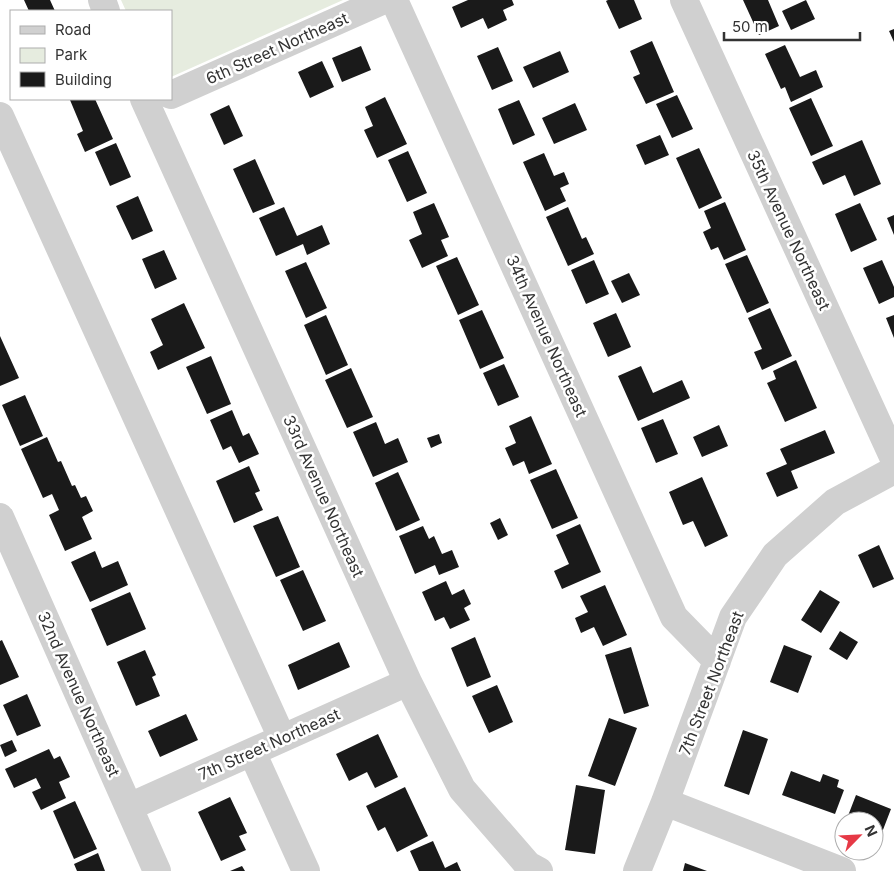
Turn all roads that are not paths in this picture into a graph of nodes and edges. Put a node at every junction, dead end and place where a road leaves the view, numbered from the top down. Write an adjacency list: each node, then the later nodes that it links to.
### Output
1 (384, 0): 4 (street, 6th Street Northeast)
2 (394, 0): 10 (street, 34th Avenue Northeast)
3 (684, 0): 7 (street, 35th Avenue Northeast)
4 (172, 93)
5 (157, 100): 11 (street, 33rd Avenue Northeast)
6 (0, 116): 12 (street)
7 (894, 459)
8 (894, 470): 10 (street, 7th Street Northeast)
9 (3, 532): 15 (street, 32nd Avenue Northeast)
10 (717, 660): 14 (street, 7th Street Northeast)
11 (408, 682): 12 (street, 7th Street Northeast); 18 (street, 33rd Avenue Northeast)
12 (282, 738): 13 (street, 7th Street Northeast)
13 (252, 752): 15 (street, 7th Street Northeast); 17 (street)
14 (665, 802): 19 (street, 7th Street Northeast); 20 (street)
15 (130, 807): 16 (street, 32nd Avenue Northeast)
16 (158, 871)
17 (306, 871)
18 (538, 871)
19 (637, 871)
20 (842, 871)

